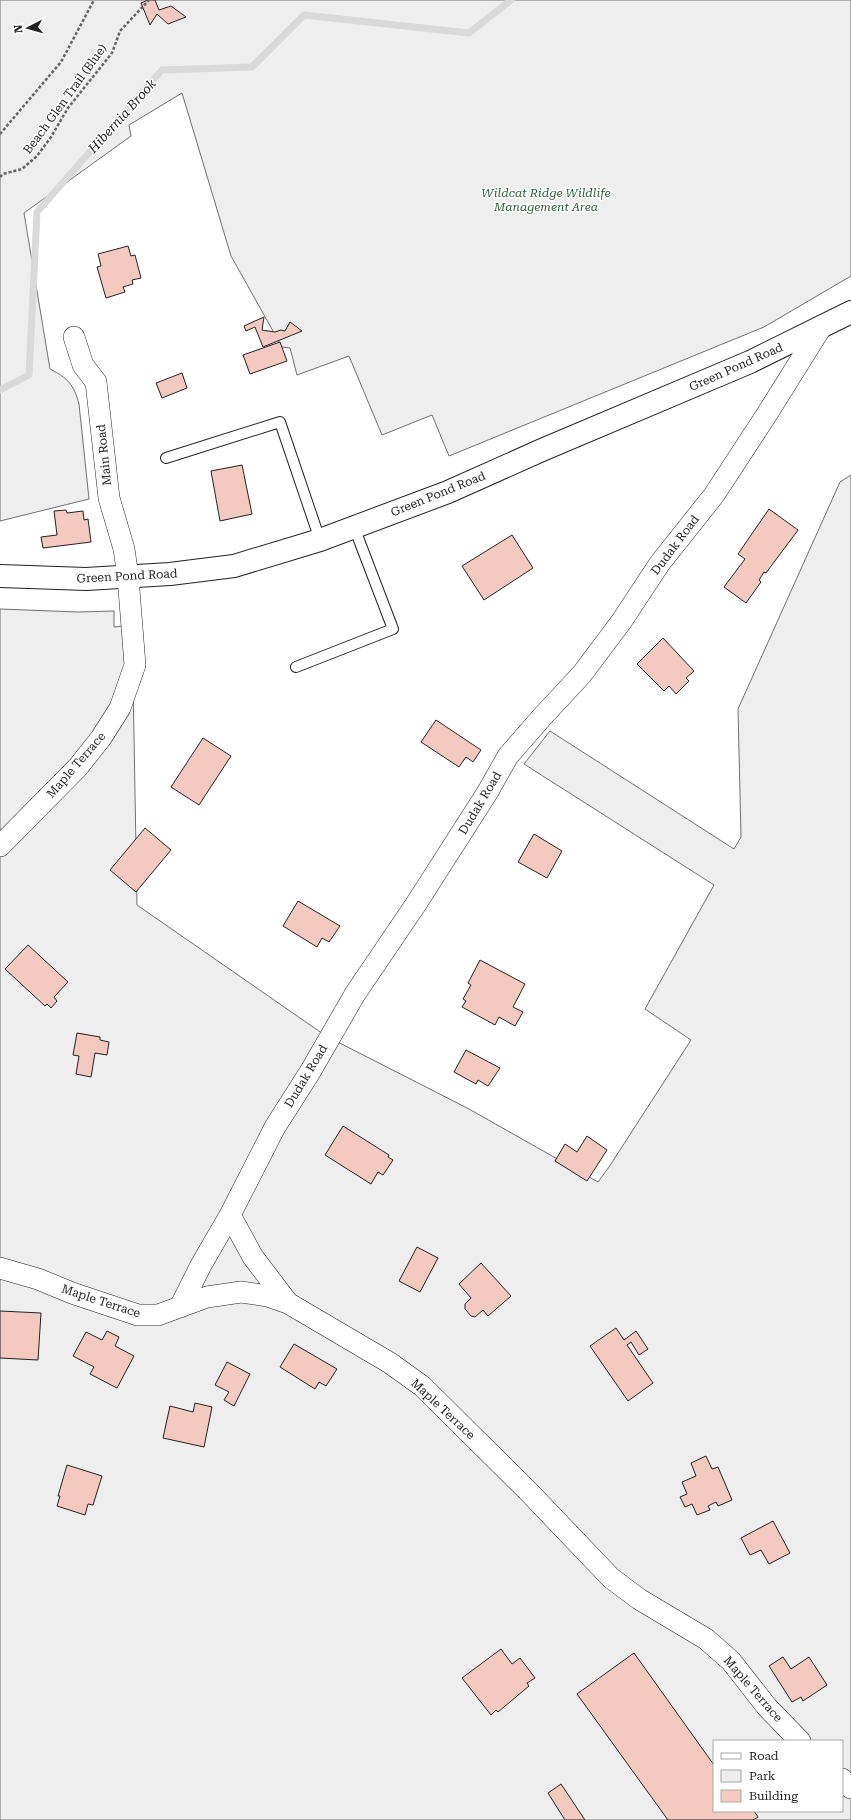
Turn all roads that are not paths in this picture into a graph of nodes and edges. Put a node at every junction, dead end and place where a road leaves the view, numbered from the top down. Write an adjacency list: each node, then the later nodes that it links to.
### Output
1 (851, 312): 2 (main road, Green Pond Road)
2 (822, 326): 5 (main road, Green Pond Road); 11 (street, Dudak Road)
3 (74, 337): 8 (street, Main Road)
4 (166, 458): 6 (lane)
5 (354, 527): 6 (main road, Green Pond Road); 9 (lane)
6 (320, 540): 8 (main road, Green Pond Road)
7 (0, 576): 8 (main road, Green Pond Road)
8 (128, 577): 10 (street, Maple Terrace)
9 (296, 667)
10 (0, 846)
11 (230, 1215): 13 (street); 14 (street, Dudak Road)
12 (0, 1268): 14 (street, Maple Terrace)
13 (288, 1303): 14 (street, Maple Terrace); 15 (street, Maple Terrace)
14 (180, 1307)
15 (799, 1740)
16 (843, 1780): 17 (street)
17 (851, 1788)

